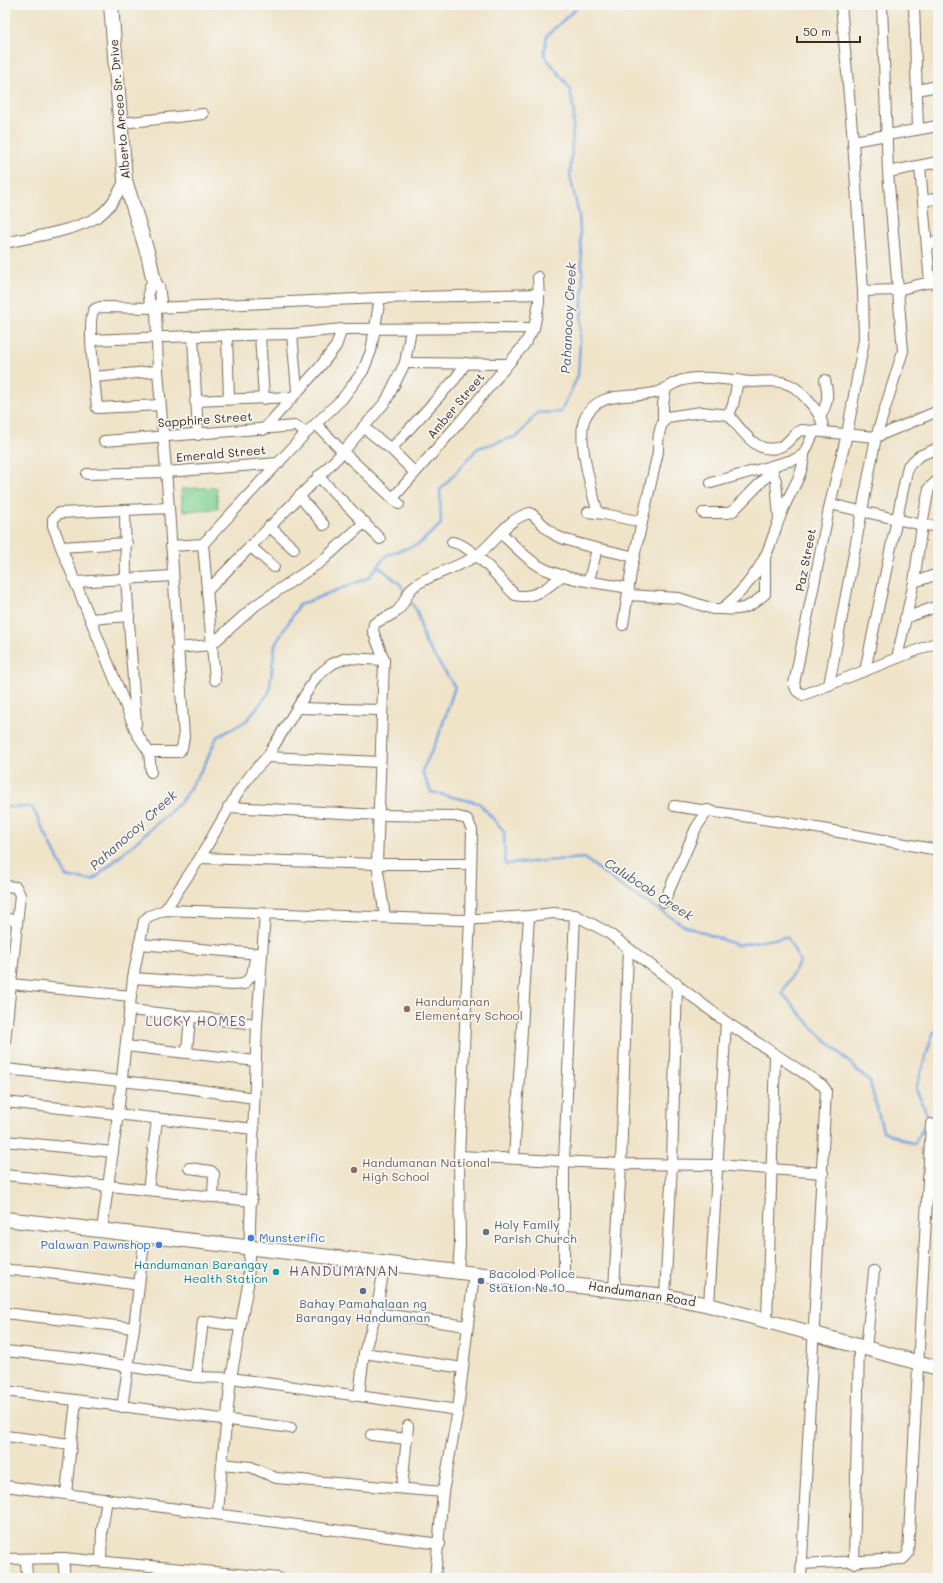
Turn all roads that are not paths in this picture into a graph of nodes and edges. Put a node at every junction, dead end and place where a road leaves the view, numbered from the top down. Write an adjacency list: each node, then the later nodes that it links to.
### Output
1 (111, 5): 8 (street, Alberto Arceo Sr. Drive)
2 (841, 5): 12 (street, Paz Street)
3 (882, 5): 11 (street)
4 (914, 5): 6 (street)
5 (938, 86): 6 (street)
6 (917, 90): 10 (street)
7 (203, 114): 8 (street)
8 (122, 124): 16 (street, Alberto Arceo Sr. Drive)
9 (938, 126): 10 (street)
10 (918, 130): 11 (street)
11 (886, 136): 12 (street); 15 (street)
12 (852, 142): 26 (street, Paz Street)
13 (938, 162): 14 (street)
14 (920, 166): 15 (street); 18 (street)
15 (888, 172): 25 (street)
16 (125, 180): 20 (street); 23 (street, Alberto Arceo Sr. Drive)
17 (938, 198): 18 (street)
18 (924, 201): 21 (street)
19 (938, 241): 21 (street)
20 (5, 243)
21 (928, 245): 24 (street)
22 (538, 277): 27 (street)
23 (154, 282): 29 (street)
24 (934, 282): 25 (street)
25 (897, 290): 26 (street); 65 (street)
26 (863, 291): 62 (street, Paz Street)
27 (539, 294): 28 (street); 30 (street)
28 (380, 298): 29 (street); 32 (street)
29 (156, 308): 38 (street); 39 (street)
30 (534, 328): 33 (street); 42 (street, Amber Street)
31 (342, 329): 32 (street); 34 (street); 48 (street)
32 (375, 329): 33 (street); 57 (street)
33 (411, 329): 40 (street)
34 (292, 334): 36 (street); 48 (street)
35 (227, 335): 36 (street); 37 (street); 49 (street)
36 (260, 335): 50 (street)
37 (193, 336): 38 (street); 51 (street)
38 (158, 337): 39 (street); 43 (street)
39 (91, 340): 44 (street)
40 (405, 363): 41 (street); 58 (street)
41 (466, 364): 42 (street); 68 (street)
42 (508, 364): 74 (street, Amber Street)
43 (158, 371): 44 (street); 52 (street)
44 (94, 377): 52 (street)
45 (738, 380): 47 (street); 54 (street); 55 (street)
46 (826, 380): 55 (street)
47 (666, 388): 56 (street); 85 (street)
48 (295, 394): 50 (street); 59 (street)
49 (229, 399): 50 (street); 51 (street)
50 (264, 399)
51 (195, 401): 63 (street)
52 (160, 405): 64 (street)
53 (938, 411): 65 (street)
54 (729, 415): 56 (street); 60 (street)
55 (820, 417): 60 (street)
56 (663, 420): 90 (street)
57 (316, 424): 61 (street); 69 (street)
58 (363, 427): 68 (street); 69 (street)
59 (263, 430): 61 (street, Sapphire Street); 63 (street, Sapphire Street)
60 (819, 431): 62 (street); 70 (street)
61 (306, 433): 71 (street)
62 (847, 434): 65 (street); 80 (street, Paz Street)
63 (198, 435): 64 (street, Sapphire Street)
64 (162, 436): 66 (street, Sapphire Street); 73 (street)
65 (876, 437): 83 (street)
66 (104, 441)
67 (938, 448): 88 (street)
68 (391, 449): 74 (street)
69 (343, 452): 74 (street, Amber Street); 76 (street)
70 (804, 454): 72 (street); 87 (street)
71 (279, 463): 73 (street, Emerald Street); 99 (street)
72 (774, 468): 78 (street); 86 (street); 87 (street)
73 (166, 472): 75 (street, Emerald Street); 81 (street)
74 (415, 473)
75 (87, 474)
76 (318, 476): 79 (street); 89 (street)
77 (938, 480): 92 (street)
78 (711, 483)
79 (299, 496): 91 (street); 93 (street)
80 (830, 504): 83 (street); 131 (street, Paz Street)
81 (169, 508): 82 (street); 101 (street)
82 (125, 511): 98 (street); 100 (street)
83 (862, 511): 88 (street); 131 (street)
84 (588, 512): 85 (street)
85 (598, 513): 90 (street)
86 (703, 513)
87 (779, 519): 106 (street)
88 (895, 519): 92 (street); 129 (street)
89 (365, 522): 96 (street); 125 (street)
90 (642, 522): 107 (street)
91 (324, 525)
92 (922, 525): 94 (street); 115 (street)
93 (269, 526): 102 (street); 103 (street)
94 (938, 526)
95 (501, 533): 104 (street); 105 (street); 110 (street)
96 (380, 539)
97 (452, 542): 105 (street)
98 (127, 543): 100 (street); 112 (street)
99 (203, 544): 101 (street); 116 (street)
100 (61, 546): 114 (street)
101 (171, 546): 111 (street)
102 (250, 546): 108 (street); 116 (street)
103 (294, 549)
104 (597, 549): 107 (street); 113 (street)
105 (476, 556): 110 (street); 128 (street)
106 (766, 556): 119 (street); 119 (street)
107 (634, 557): 117 (street)
108 (274, 567)
109 (938, 574): 115 (street)
110 (563, 575): 113 (street)
111 (172, 576): 112 (street); 126 (street)
112 (126, 578): 114 (street); 120 (street)
113 (589, 580): 117 (street)
114 (75, 582): 122 (street)
115 (914, 582): 121 (street)
116 (207, 591): 125 (street)
117 (628, 592): 119 (street); 123 (street)
118 (938, 606): 121 (street)
119 (722, 609)
120 (129, 616): 122 (street); 134 (street)
121 (905, 618): 127 (street)
122 (90, 619): 134 (street)
123 (623, 625)
124 (938, 642): 127 (street)
125 (211, 645): 126 (street); 130 (street)
126 (177, 648): 135 (street)
127 (897, 658): 129 (street)
128 (384, 660): 132 (street); 133 (street)
129 (865, 671): 131 (street)
130 (215, 680)
131 (829, 685)
132 (297, 708): 133 (street); 136 (street)
133 (382, 710): 137 (street)
134 (137, 734): 135 (street)
135 (150, 752): 138 (street)
136 (267, 757): 137 (street); 140 (street)
137 (380, 762): 142 (street)
138 (151, 772)
139 (674, 806): 141 (street)
140 (228, 807): 142 (street); 144 (street)
141 (708, 810): 143 (street); 148 (street)
142 (379, 815): 145 (street); 146 (street)
143 (938, 850)
144 (200, 858): 145 (street); 149 (street)
145 (377, 864): 146 (street); 153 (street)
146 (470, 864): 155 (street)
147 (5, 886): 156 (street)
148 (664, 902)
149 (165, 910): 150 (street); 157 (street)
150 (265, 914): 153 (street); 159 (street)
151 (575, 915): 152 (street); 158 (street); 187 (street)
152 (529, 916): 155 (street); 186 (street)
153 (385, 917): 155 (street)
154 (5, 919): 156 (street)
155 (470, 919): 185 (street)
156 (17, 920): 160 (street)
157 (139, 944): 159 (street); 161 (street)
158 (628, 948): 162 (street); 188 (street)
159 (259, 953): 161 (street); 168 (street)
160 (9, 955): 163 (street)
161 (133, 978): 164 (street)
162 (677, 983): 167 (street); 189 (street)
163 (9, 986): 164 (street); 169 (street)
164 (131, 996): 165 (street)
165 (130, 1010): 166 (street); 171 (street)
166 (190, 1017): 168 (street); 172 (street)
167 (726, 1022): 173 (street); 190 (street)
168 (257, 1024): 174 (street)
169 (6, 1029): 170 (street)
170 (5, 1042)
171 (126, 1046): 172 (street); 176 (street)
172 (187, 1052): 174 (street)
173 (775, 1056): 192 (street); 193 (street)
174 (256, 1061): 177 (street)
175 (5, 1069): 176 (street)
176 (121, 1081): 177 (street); 179 (street)
177 (254, 1098): 182 (street)
178 (5, 1102): 179 (street)
179 (118, 1114): 180 (street); 184 (street)
180 (157, 1120): 182 (street); 196 (street)
181 (931, 1124): 223 (street)
182 (254, 1130): 198 (street)
183 (5, 1141): 184 (street)
184 (113, 1152): 195 (street)
185 (459, 1156): 186 (street); 206 (street)
186 (514, 1158): 187 (street)
187 (564, 1161): 188 (street); 208 (street)
188 (621, 1164): 189 (street); 210 (street)
189 (672, 1164): 190 (street); 211 (street)
190 (717, 1165): 192 (street); 212 (street)
191 (189, 1168): 197 (street)
192 (773, 1170): 193 (street); 215 (street)
193 (822, 1172): 219 (street)
194 (5, 1175): 195 (street)
195 (108, 1186): 196 (street); 200 (street)
196 (148, 1190): 197 (street)
197 (213, 1197): 198 (street)
198 (252, 1201): 202 (street)
199 (5, 1219): 200 (street, Handumanan Road)
200 (102, 1230): 201 (street, Handumanan Road)
201 (145, 1234): 202 (street, Handumanan Road); 209 (street)
202 (251, 1247): 203 (street, Handumanan Road); 216 (street)
203 (384, 1262): 206 (street, Handumanan Road); 214 (street)
204 (5, 1270): 209 (street)
205 (874, 1271): 220 (street)
206 (458, 1272): 207 (street, Handumanan Road)
207 (474, 1274): 208 (street, Handumanan Road); 217 (street)
208 (564, 1283): 210 (street, Handumanan Road)
209 (139, 1285): 218 (street)
210 (614, 1289): 211 (street, Handumanan Road)
211 (665, 1296): 212 (street, Handumanan Road)
212 (709, 1305): 215 (street, Handumanan Road)
213 (5, 1313): 218 (street)
214 (376, 1313): 217 (street); 222 (street)
215 (767, 1321): 219 (street, Handumanan Road)
216 (240, 1326): 227 (street); 228 (street)
217 (467, 1326): 225 (street)
218 (134, 1328): 224 (street)
219 (814, 1335): 220 (street, Handumanan Road); 254 (street)
220 (863, 1348): 223 (street, Handumanan Road); 253 (street)
221 (5, 1351): 224 (street)
222 (364, 1353): 225 (street); 230 (street)
223 (917, 1363): 226 (street, Handumanan Road); 253 (street)
224 (129, 1366): 227 (street); 232 (street)
225 (463, 1368): 233 (street)
226 (938, 1368)
227 (196, 1377): 228 (street)
228 (231, 1378): 230 (street); 234 (street)
229 (5, 1391): 231 (street)
230 (359, 1396): 233 (street)
231 (76, 1401): 232 (street); 240 (street)
232 (122, 1407): 234 (street)
233 (458, 1410): 244 (street)
234 (226, 1419): 236 (street); 241 (street)
235 (408, 1426): 239 (street)
236 (291, 1428)
237 (371, 1435): 239 (street)
238 (5, 1436): 240 (street)
239 (407, 1439): 243 (street)
240 (71, 1444): 245 (street)
241 (222, 1464): 243 (street); 247 (street)
242 (5, 1486): 245 (street)
243 (402, 1488): 244 (street)
244 (443, 1492): 248 (street)
245 (66, 1494): 246 (street)
246 (107, 1499): 247 (street); 252 (street)
247 (218, 1513): 248 (street)
248 (440, 1544): 259 (street)
249 (63, 1558): 251 (street); 252 (street); 257 (street)
250 (5, 1559): 251 (street)
251 (26, 1559): 256 (street)
252 (101, 1561): 255 (street)
253 (854, 1563): 254 (street)
254 (801, 1564): 260 (street)
255 (268, 1577): 258 (street)
256 (27, 1578)
257 (65, 1578)
258 (279, 1578)
259 (435, 1578)
260 (800, 1578)

